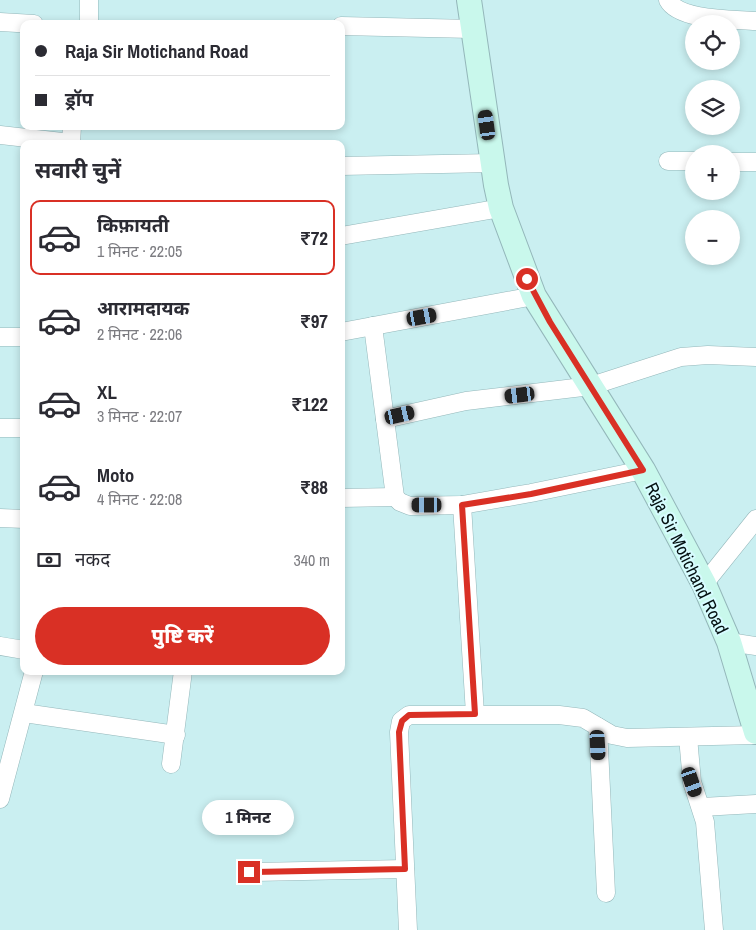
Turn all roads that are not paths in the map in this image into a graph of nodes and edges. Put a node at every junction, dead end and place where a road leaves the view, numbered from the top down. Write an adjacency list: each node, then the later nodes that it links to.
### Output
1 (90, 0): 4 (street)
2 (469, 0): 9 (street, Raja Sir Motichand Road)
3 (668, 0): 5 (street)
4 (89, 20)
5 (756, 21)
6 (0, 22): 7 (street)
7 (20, 23)
8 (345, 26): 9 (street)
9 (472, 29): 16 (street, Raja Sir Motichand Road)
10 (0, 135): 11 (street)
11 (39, 140)
12 (668, 161): 13 (street)
13 (685, 162)
14 (740, 162): 15 (street)
15 (756, 162)
16 (492, 163): 17 (street); 18 (street, Raja Sir Motichand Road)
17 (345, 166)
18 (501, 208): 19 (street); 20 (street, Raja Sir Motichand Road)
19 (345, 235)
20 (534, 296): 21 (street); 26 (street, Raja Sir Motichand Road)
21 (373, 326): 22 (street); 27 (street)
22 (345, 331)
23 (0, 337): 24 (street)
24 (20, 337)
25 (756, 357): 26 (street)
26 (592, 386): 27 (street); 30 (street, Raja Sir Motichand Road)
27 (385, 419): 31 (street)
28 (0, 428): 29 (street)
29 (20, 428)
30 (643, 470): 33 (street); 37 (street, Raja Sir Motichand Road)
31 (395, 496): 32 (street); 33 (street)
32 (345, 498)
33 (462, 505): 45 (street)
34 (0, 518): 35 (street)
35 (20, 519)
36 (755, 521): 37 (street)
37 (704, 584): 38 (street, Raja Sir Motichand Road)
38 (729, 642): 40 (street); 47 (street, Raja Sir Motichand Road)
39 (0, 646): 41 (street)
40 (756, 646)
41 (20, 649)
42 (33, 675): 44 (street)
43 (183, 675): 48 (street)
44 (24, 713): 48 (street); 51 (street)
45 (475, 714): 46 (street); 55 (street)
46 (598, 727): 49 (street); 57 (street)
47 (756, 734): 49 (street)
48 (176, 735): 50 (street)
49 (688, 737): 54 (street)
50 (171, 764)
51 (4, 769): 52 (street)
52 (0, 799)
53 (756, 804): 54 (street)
54 (702, 807): 59 (street)
55 (405, 869): 56 (street); 58 (street)
56 (249, 872)
57 (606, 894)
58 (408, 930)
59 (714, 930)

